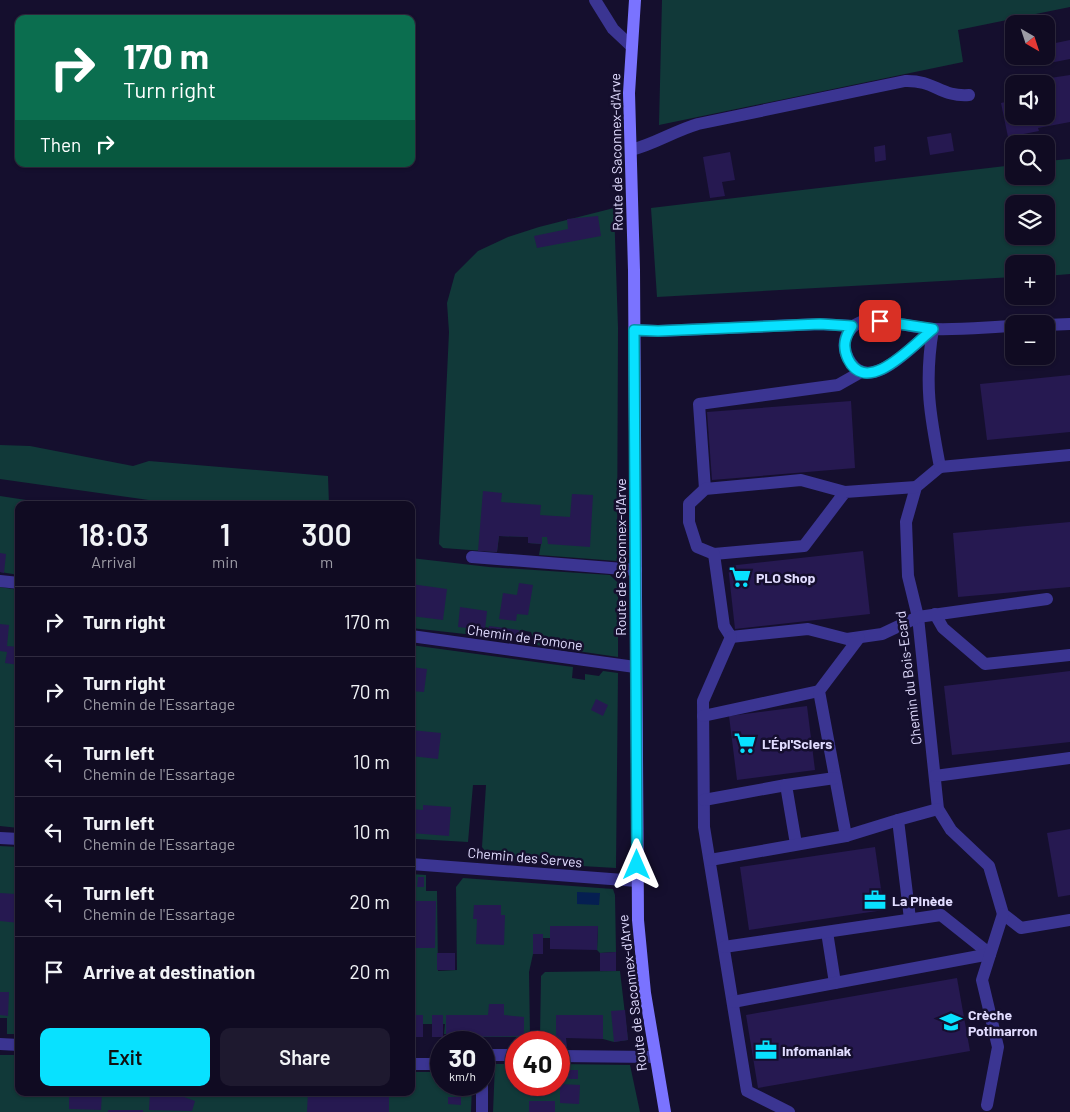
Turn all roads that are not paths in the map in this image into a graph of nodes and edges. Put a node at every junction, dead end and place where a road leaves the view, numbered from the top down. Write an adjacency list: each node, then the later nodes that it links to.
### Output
1 (595, 0): 3 (street)
2 (635, 0): 3 (street, Route de Saconnex-d'Arve)
3 (630, 45): 5 (street, Route de Saconnex-d'Arve)
4 (969, 94): 5 (street)
5 (631, 150): 11 (street, Route de Saconnex-d'Arve)
6 (1070, 324): 7 (street)
7 (1055, 325)
8 (852, 326): 10 (street); 11 (street); 12 (street)
9 (1005, 326): 10 (street)
10 (933, 329): 12 (street); 14 (street)
11 (634, 330): 20 (street, Route de Saconnex-d'Arve)
12 (860, 372): 16 (street)
13 (1070, 455): 14 (street)
14 (940, 468): 15 (street)
15 (916, 487): 17 (street); 25 (street, Chemin du Bois-Ecard)
16 (705, 489): 17 (street); 18 (street)
17 (846, 492): 18 (street)
18 (714, 554): 27 (street)
19 (472, 557): 20 (street)
20 (636, 570): 30 (street, Route de Saconnex-d'Arve)
21 (0, 581): 22 (street)
22 (15, 583)
23 (1048, 599): 24 (street)
24 (935, 614): 25 (street); 29 (street)
25 (918, 617): 28 (street); 34 (street, Chemin du Bois-Ecard)
26 (415, 637): 30 (street, Chemin de Pomone)
27 (732, 637): 28 (street); 32 (street)
28 (859, 638): 31 (street)
29 (1070, 655)
30 (636, 667): 46 (street, Route de Saconnex-d'Arve)
31 (819, 690): 32 (street); 35 (street)
32 (703, 716): 37 (street)
33 (1070, 758): 34 (street)
34 (934, 776): 38 (street, Chemin du Bois-Ecard)
35 (835, 778): 36 (street); 40 (street)
36 (786, 785): 37 (street); 43 (street)
37 (704, 800): 44 (street)
38 (938, 808): 39 (street); 47 (street, Chemin du Bois-Ecard)
39 (898, 820): 40 (street); 48 (street)
40 (846, 836): 43 (street)
41 (0, 838): 42 (street)
42 (15, 839)
43 (796, 844): 44 (street)
44 (710, 860): 51 (street)
45 (415, 864): 46 (street, Chemin des Serves)
46 (637, 881): 58 (street, Route de Saconnex-d'Arve)
47 (1003, 914): 49 (street); 52 (street)
48 (910, 919): 50 (street); 52 (street)
49 (1070, 920)
50 (827, 932): 51 (street); 53 (street)
51 (724, 947): 54 (street)
52 (990, 954): 53 (street); 62 (street)
53 (836, 983): 54 (street)
54 (733, 1002): 65 (street)
55 (0, 1044): 56 (street)
56 (15, 1045)
57 (570, 1056): 58 (street)
58 (654, 1057): 64 (street, Route de Saconnex-d'Arve)
59 (415, 1064): 60 (street)
60 (430, 1064)
61 (482, 1096): 63 (street)
62 (987, 1105)
63 (482, 1112)
64 (664, 1112)
65 (789, 1112)

